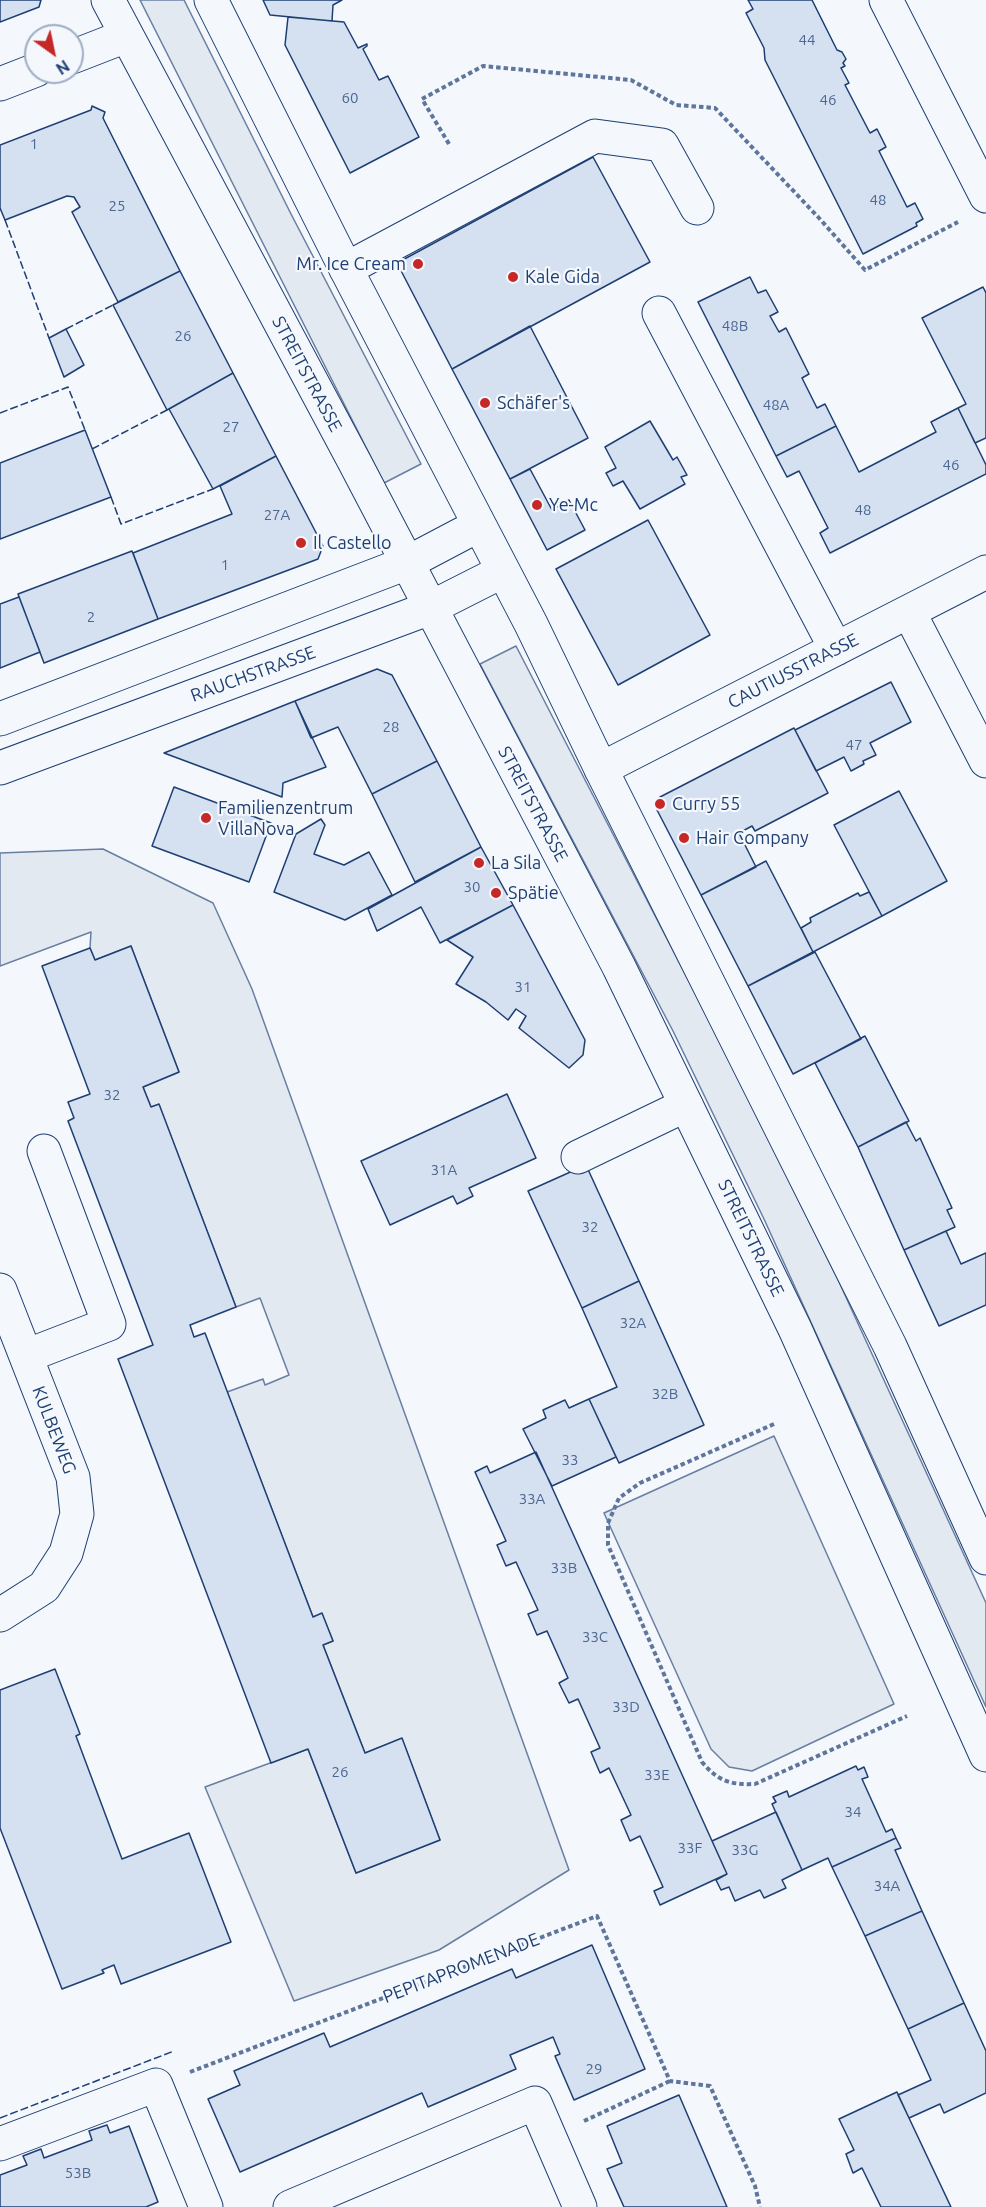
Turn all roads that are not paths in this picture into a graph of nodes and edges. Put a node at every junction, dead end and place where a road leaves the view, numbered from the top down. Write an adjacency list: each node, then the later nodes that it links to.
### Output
1 (108, 0): 4 (main road, STREITSTRASSE)
2 (212, 0): 10 (main road)
3 (886, 0): 8 (main road)
4 (126, 36): 5 (main road); 13 (main road, STREITSTRASSE)
5 (84, 52)
6 (24, 75): 7 (main road)
7 (0, 84)
8 (986, 196)
9 (697, 208): 10 (main road)
10 (346, 269): 12 (main road)
11 (659, 313): 18 (main road)
12 (479, 525): 13 (main road); 14 (main road)
13 (407, 563): 16 (main road, STREITSTRASSE); 19 (main road)
14 (503, 571): 16 (main road, RAUCHSTRASSE); 22 (main road)
15 (986, 572): 17 (main road, CAUTIUSSTRASSE)
16 (430, 608): 21 (main road, RAUCHSTRASSE); 23 (main road, STREITSTRASSE)
17 (909, 612): 18 (main road, CAUTIUSSTRASSE); 20 (main road)
18 (836, 650): 22 (main road, CAUTIUSSTRASSE)
19 (0, 719)
20 (986, 761)
21 (0, 768)
22 (601, 769): 28 (main road)
23 (686, 1105): 25 (main road); 30 (main road, STREITSTRASSE)
24 (44, 1151): 27 (main road)
25 (578, 1157)
26 (0, 1290): 27 (main road, KULBEWEG)
27 (26, 1356): 29 (main road, KULBEWEG)
28 (986, 1557)
29 (0, 1615)
30 (986, 1755)
31 (0, 2144): 32 (main road)
32 (206, 2207)
33 (290, 2207): 34 (main road)
34 (580, 2207)

